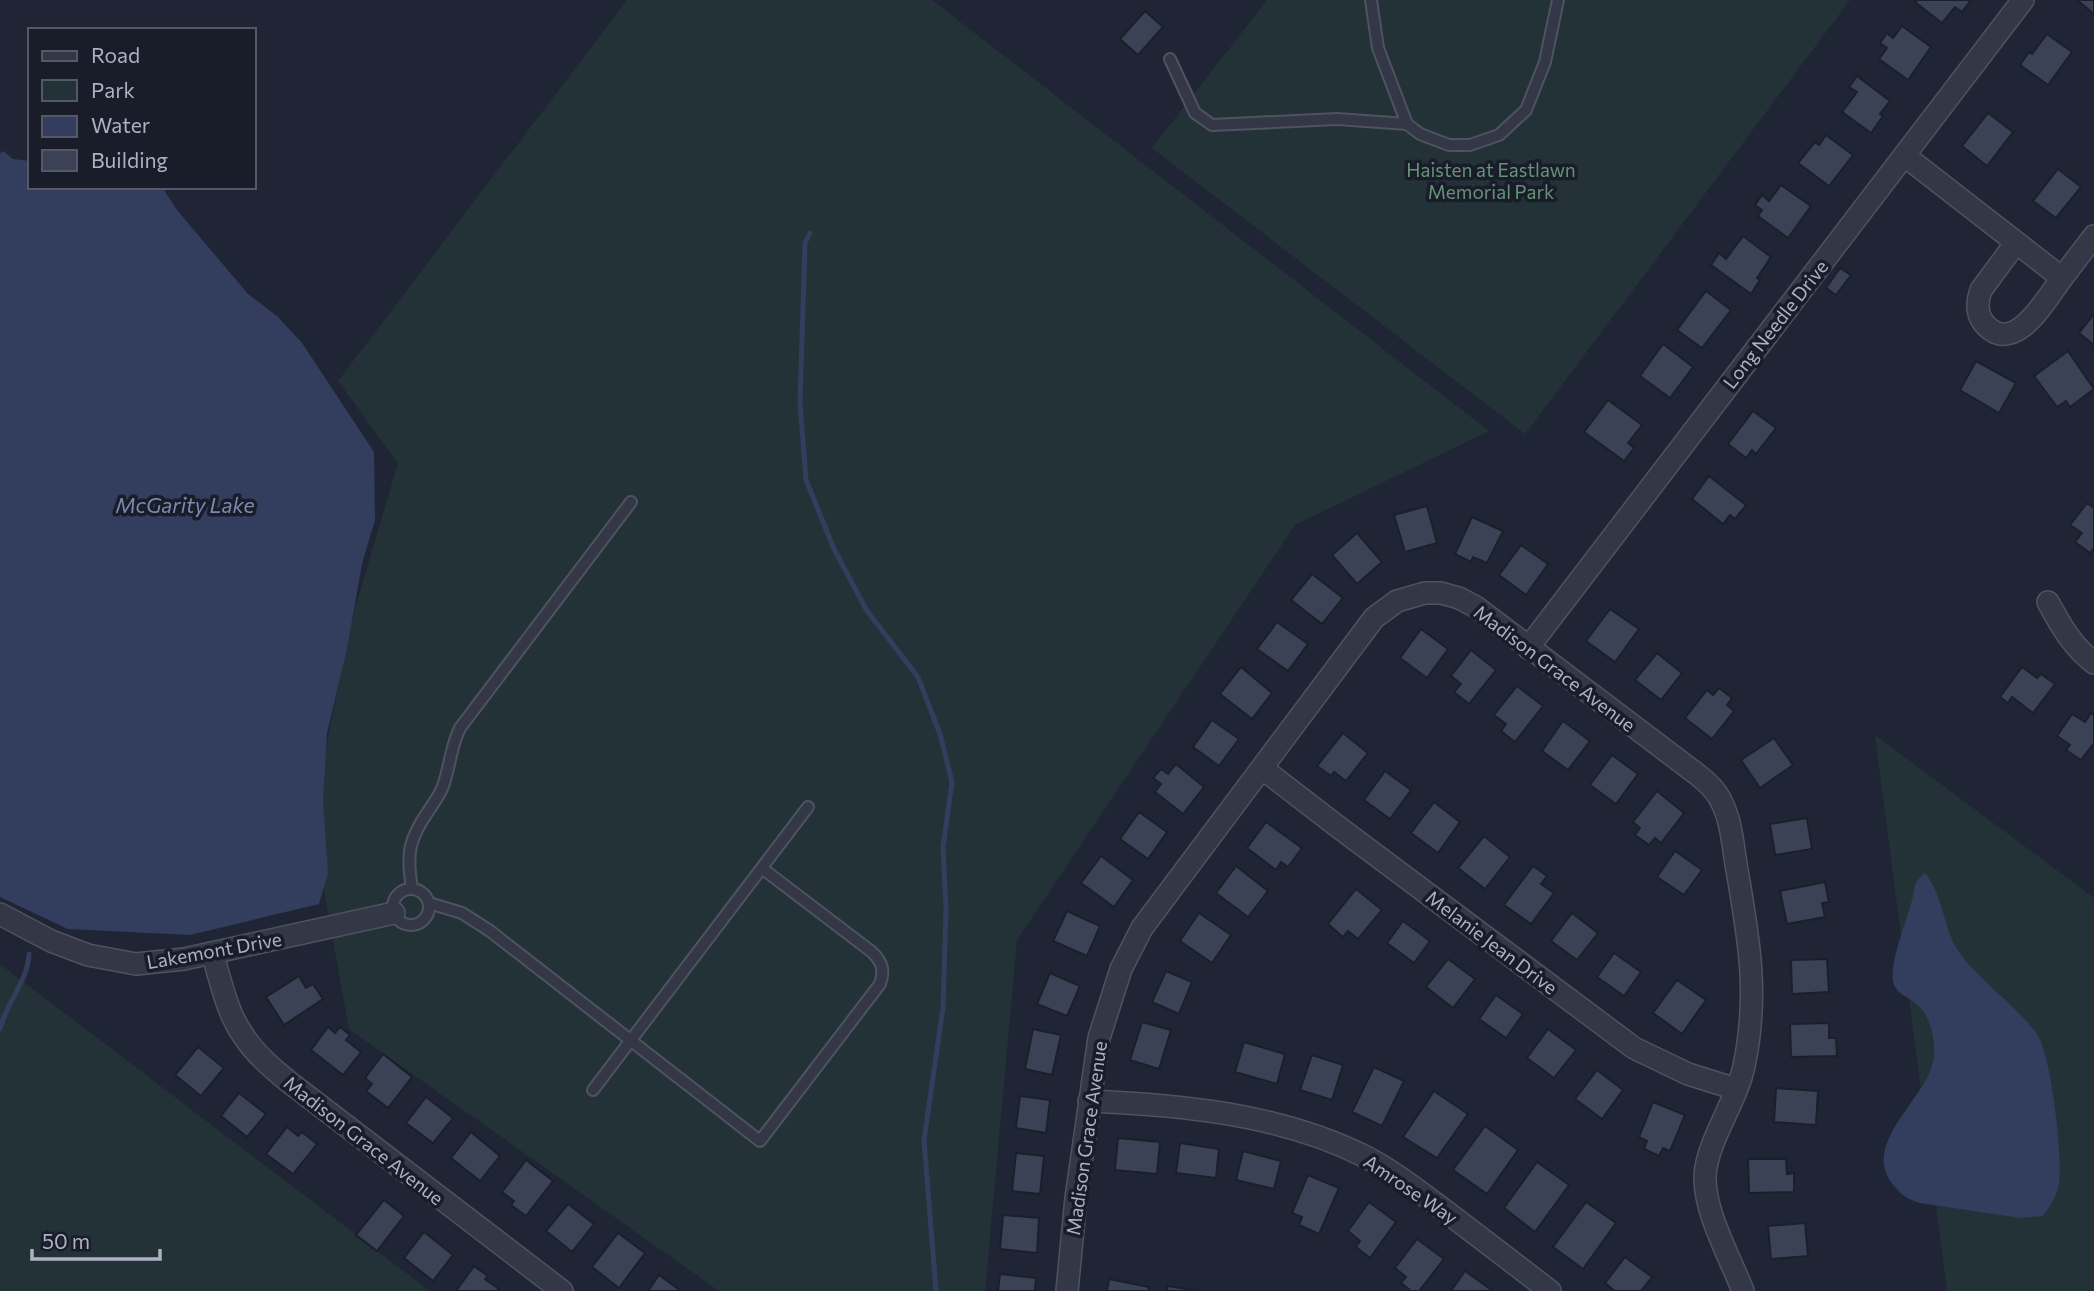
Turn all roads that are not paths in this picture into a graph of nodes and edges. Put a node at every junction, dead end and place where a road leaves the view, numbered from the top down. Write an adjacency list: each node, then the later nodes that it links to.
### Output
1 (1371, 0): 5 (lane)
2 (1558, 0): 5 (lane)
3 (2023, 0): 6 (street, Long Needle Drive)
4 (1170, 59): 5 (lane)
5 (1407, 124)
6 (1905, 156): 8 (street); 12 (street, Long Needle Drive)
7 (2094, 236): 9 (street)
8 (2015, 244): 9 (street); 9 (street)
9 (2062, 278)
10 (631, 502): 17 (lane)
11 (2048, 602): 13 (street)
12 (1528, 648): 14 (street, Madison Grace Avenue); 23 (street, Madison Grace Avenue)
13 (2094, 663)
14 (1263, 769): 23 (street, Melanie Jean Drive); 25 (street, Madison Grace Avenue)
15 (808, 807): 16 (lane)
16 (763, 869): 22 (lane); 22 (lane)
17 (412, 888): 18 (lane); 19 (lane)
18 (429, 903): 19 (lane); 22 (lane)
19 (394, 913): 21 (street, Lakemont Drive)
20 (0, 914): 21 (street, Lakemont Drive)
21 (212, 953): 26 (street, Madison Grace Avenue)
22 (631, 1040): 24 (lane)
23 (1736, 1089): 29 (street, Madison Grace Avenue)
24 (593, 1090)
25 (1089, 1101): 27 (street, Madison Grace Avenue); 28 (street, Amrose Way)
26 (562, 1291)
27 (1067, 1291)
28 (1550, 1291)
29 (1743, 1291)

